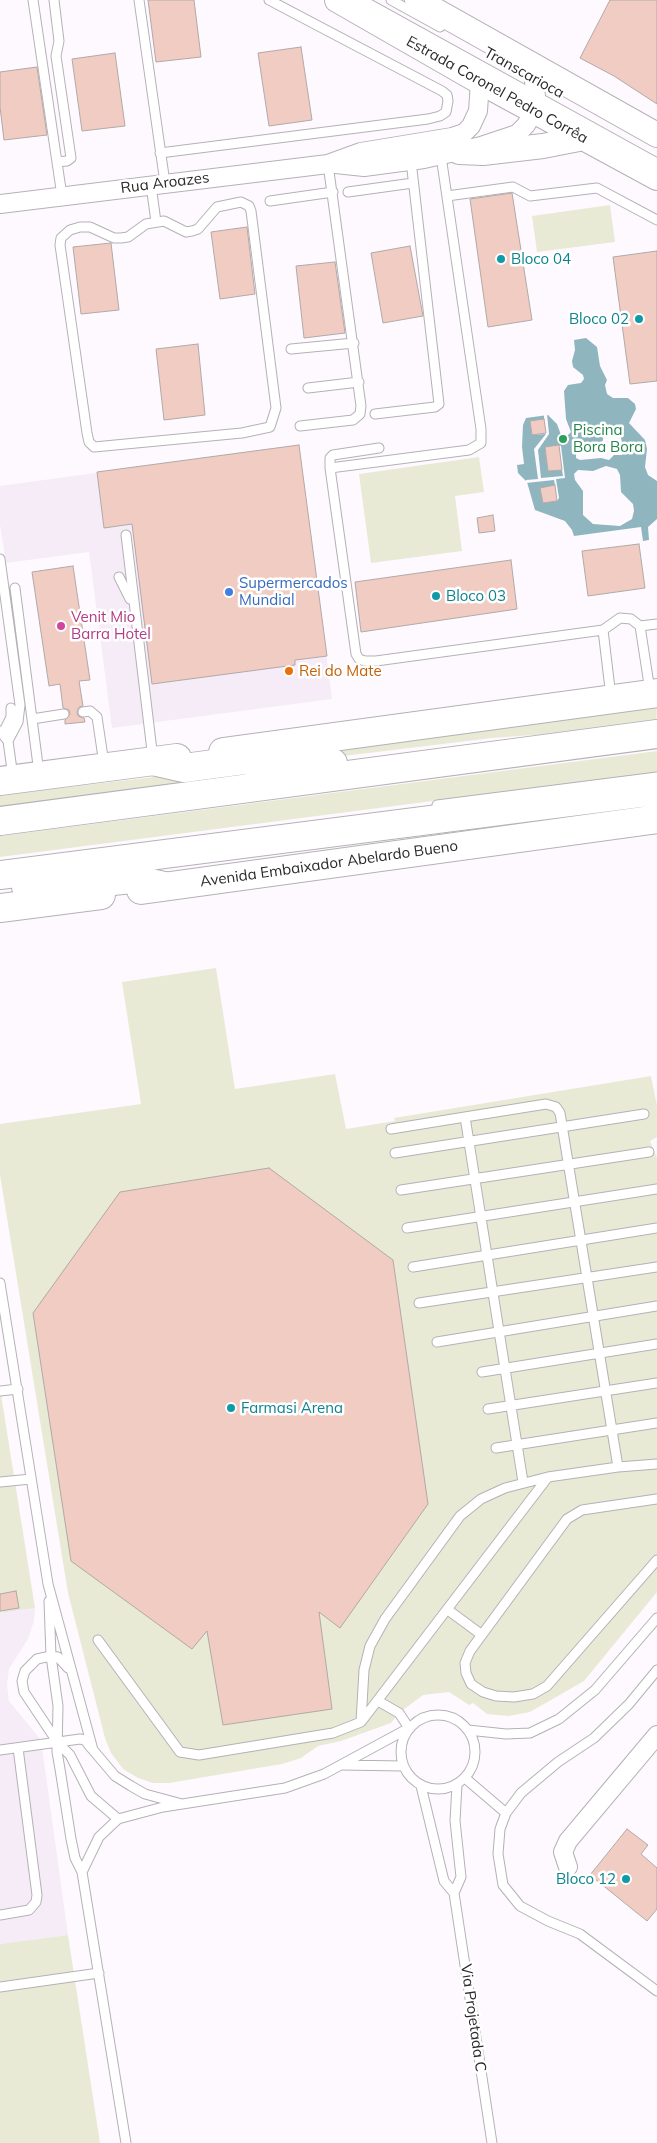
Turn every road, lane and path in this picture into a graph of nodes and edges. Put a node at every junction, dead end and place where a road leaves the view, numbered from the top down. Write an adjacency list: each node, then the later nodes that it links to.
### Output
1 (33, 0): 17 (lane)
2 (54, 0): 17 (lane)
3 (139, 0): 14 (lane)
4 (269, 0): 14 (lane)
5 (337, 0): 10 (main road, Estrada Coronel Pedro Corrêa)
6 (362, 0): 11 (lane, Transcarioca)
7 (391, 0): 9 (lane)
8 (416, 0): 11 (main road, Estrada Coronel Pedro Corrêa)
9 (449, 31)
10 (480, 82): 11 (main road, Estrada Coronel Pedro Corrêa); 19 (street, Rua Aroazes)
11 (534, 85): 12 (main road, Estrada Coronel Pedro Corrêa); 13 (main road, Estrada Coronel Pedro Corrêa); 15 (street, Rua Aroazes); 18 (lane, Transcarioca)
12 (657, 135)
13 (584, 138): 15 (main road); 20 (main road, Estrada Coronel Pedro Corrêa)
14 (160, 153): 22 (lane)
15 (450, 154): 16 (street, Rua Aroazes); 26 (lane)
16 (411, 161): 19 (street, Rua Aroazes); 21 (lane)
17 (57, 162): 25 (lane)
18 (657, 163)
19 (329, 164): 22 (street, Rua Aroazes); 23 (lane)
20 (657, 178)
21 (413, 183): 24 (lane); 35 (lane)
22 (158, 184): 25 (street, Rua Aroazes); 30 (lane)
23 (332, 192): 27 (lane); 31 (lane)
24 (348, 192)
25 (62, 196): 28 (street, Rua Aroazes)
26 (447, 196): 29 (lane); 38 (lane)
27 (270, 201)
28 (0, 204)
29 (657, 220)
30 (156, 222): 30 (lane)
31 (354, 343): 32 (lane); 33 (lane)
32 (290, 349)
33 (359, 382): 34 (lane); 36 (lane)
34 (308, 388)
35 (375, 414)
36 (300, 426)
37 (379, 448): 38 (lane)
38 (330, 468): 46 (lane)
39 (126, 535): 43 (lane)
40 (0, 559): 54 (lane)
41 (119, 577): 43 (lane)
42 (15, 588): 52 (lane)
43 (134, 609): 56 (lane)
44 (657, 624): 45 (lane)
45 (640, 626): 46 (lane); 47 (lane)
46 (603, 630): 48 (lane)
47 (654, 693): 48 (main road)
48 (611, 699): 56 (main road)
49 (12, 708): 54 (lane)
50 (84, 712): 57 (lane)
51 (64, 714): 52 (lane)
52 (32, 718): 59 (lane)
53 (657, 734): 55 (main road)
54 (4, 735): 59 (lane)
55 (541, 749): 56 (main road); 64 (main road)
56 (153, 761): 57 (main road)
57 (105, 768): 59 (main road)
58 (657, 776): 61 (lane)
59 (18, 779)
60 (657, 791): 66 (main road, Avenida Embaixador Abelardo Bueno)
61 (432, 806)
62 (167, 809): 65 (lane)
63 (654, 818): 67 (main road, Avenida Embaixador Abelardo Bueno)
64 (0, 821)
65 (0, 830)
66 (0, 875)
67 (164, 886): 68 (main road); 69 (main road, Avenida Embaixador Abelardo Bueno)
68 (0, 888)
69 (0, 908)
70 (644, 1114): 72 (lane)
71 (466, 1117): 72 (lane); 73 (lane); 74 (lane)
72 (562, 1125): 74 (lane); 77 (lane)
73 (391, 1129)
74 (469, 1140): 76 (lane); 78 (lane)
75 (649, 1152): 77 (lane)
76 (395, 1153)
77 (568, 1164): 78 (lane); 81 (lane)
78 (475, 1179): 80 (lane); 82 (lane)
79 (657, 1189): 81 (lane)
80 (401, 1190)
81 (574, 1202): 82 (lane); 85 (lane)
82 (481, 1216): 83 (lane); 86 (lane)
83 (407, 1228)
84 (657, 1228): 85 (lane)
85 (581, 1240): 86 (lane); 89 (lane)
86 (487, 1255): 87 (lane); 91 (lane)
87 (413, 1267)
88 (657, 1267): 89 (lane)
89 (587, 1278): 91 (lane); 94 (lane)
90 (0, 1283): 102 (lane)
91 (493, 1292): 92 (lane); 95 (lane)
92 (419, 1303)
93 (657, 1306): 94 (lane)
94 (593, 1316): 95 (lane); 98 (lane)
95 (499, 1332): 96 (lane); 99 (lane)
96 (437, 1342)
97 (657, 1344): 98 (lane)
98 (599, 1353): 99 (lane); 103 (lane)
99 (505, 1368): 100 (lane); 105 (lane)
100 (482, 1372)
101 (657, 1383): 103 (lane)
102 (18, 1389): 104 (lane); 114 (lane)
103 (606, 1391): 105 (lane); 108 (lane)
104 (0, 1392)
105 (511, 1406): 106 (lane); 109 (lane)
106 (488, 1409)
107 (657, 1422): 108 (lane)
108 (612, 1430): 109 (lane); 112 (lane)
109 (517, 1445): 110 (lane); 116 (lane)
110 (496, 1448)
111 (657, 1464): 112 (lane)
112 (618, 1467): 113 (lane)
113 (548, 1478): 116 (lane); 120 (lane)
114 (31, 1479): 115 (lane); 119 (lane)
115 (0, 1482)
116 (523, 1482): 128 (lane)
117 (657, 1499): 122 (lane)
118 (657, 1560): 122 (lane)
119 (48, 1584): 124 (lane); 125 (lane)
120 (448, 1610): 122 (lane); 127 (lane)
121 (657, 1618): 130 (lane)
122 (482, 1635)
123 (98, 1640): 128 (lane)
124 (51, 1656): 125 (lane); 132 (lane); 132 (lane)
125 (70, 1670): 135 (lane)
126 (657, 1670): 142 (lane)
127 (378, 1701): 128 (lane); 129 (lane)
128 (361, 1722)
129 (409, 1728): 130 (lane); 136 (lane); 137 (lane)
130 (468, 1730): 138 (lane)
131 (657, 1735): 144 (street)
132 (58, 1743): 133 (lane); 135 (lane); 143 (lane); 145 (lane)
133 (18, 1748): 134 (lane); 147 (lane)
134 (0, 1750)
135 (93, 1750): 141 (lane)
136 (342, 1765): 137 (lane); 141 (lane)
137 (403, 1766): 140 (lane)
138 (465, 1778): 139 (lane); 142 (lane)
139 (456, 1785): 140 (lane); 146 (lane, Via Projetada C)
140 (421, 1786): 146 (lane, Via Projetada C)
141 (182, 1804): 143 (lane)
142 (506, 1813): 150 (lane)
143 (118, 1819): 145 (lane)
144 (568, 1868)
145 (82, 1872): 148 (lane)
146 (454, 1893): 152 (lane, Via Projetada C)
147 (0, 1914)
148 (99, 1973): 149 (lane); 151 (lane)
149 (0, 1987)
150 (657, 1991)
151 (126, 2143)
152 (492, 2143)

